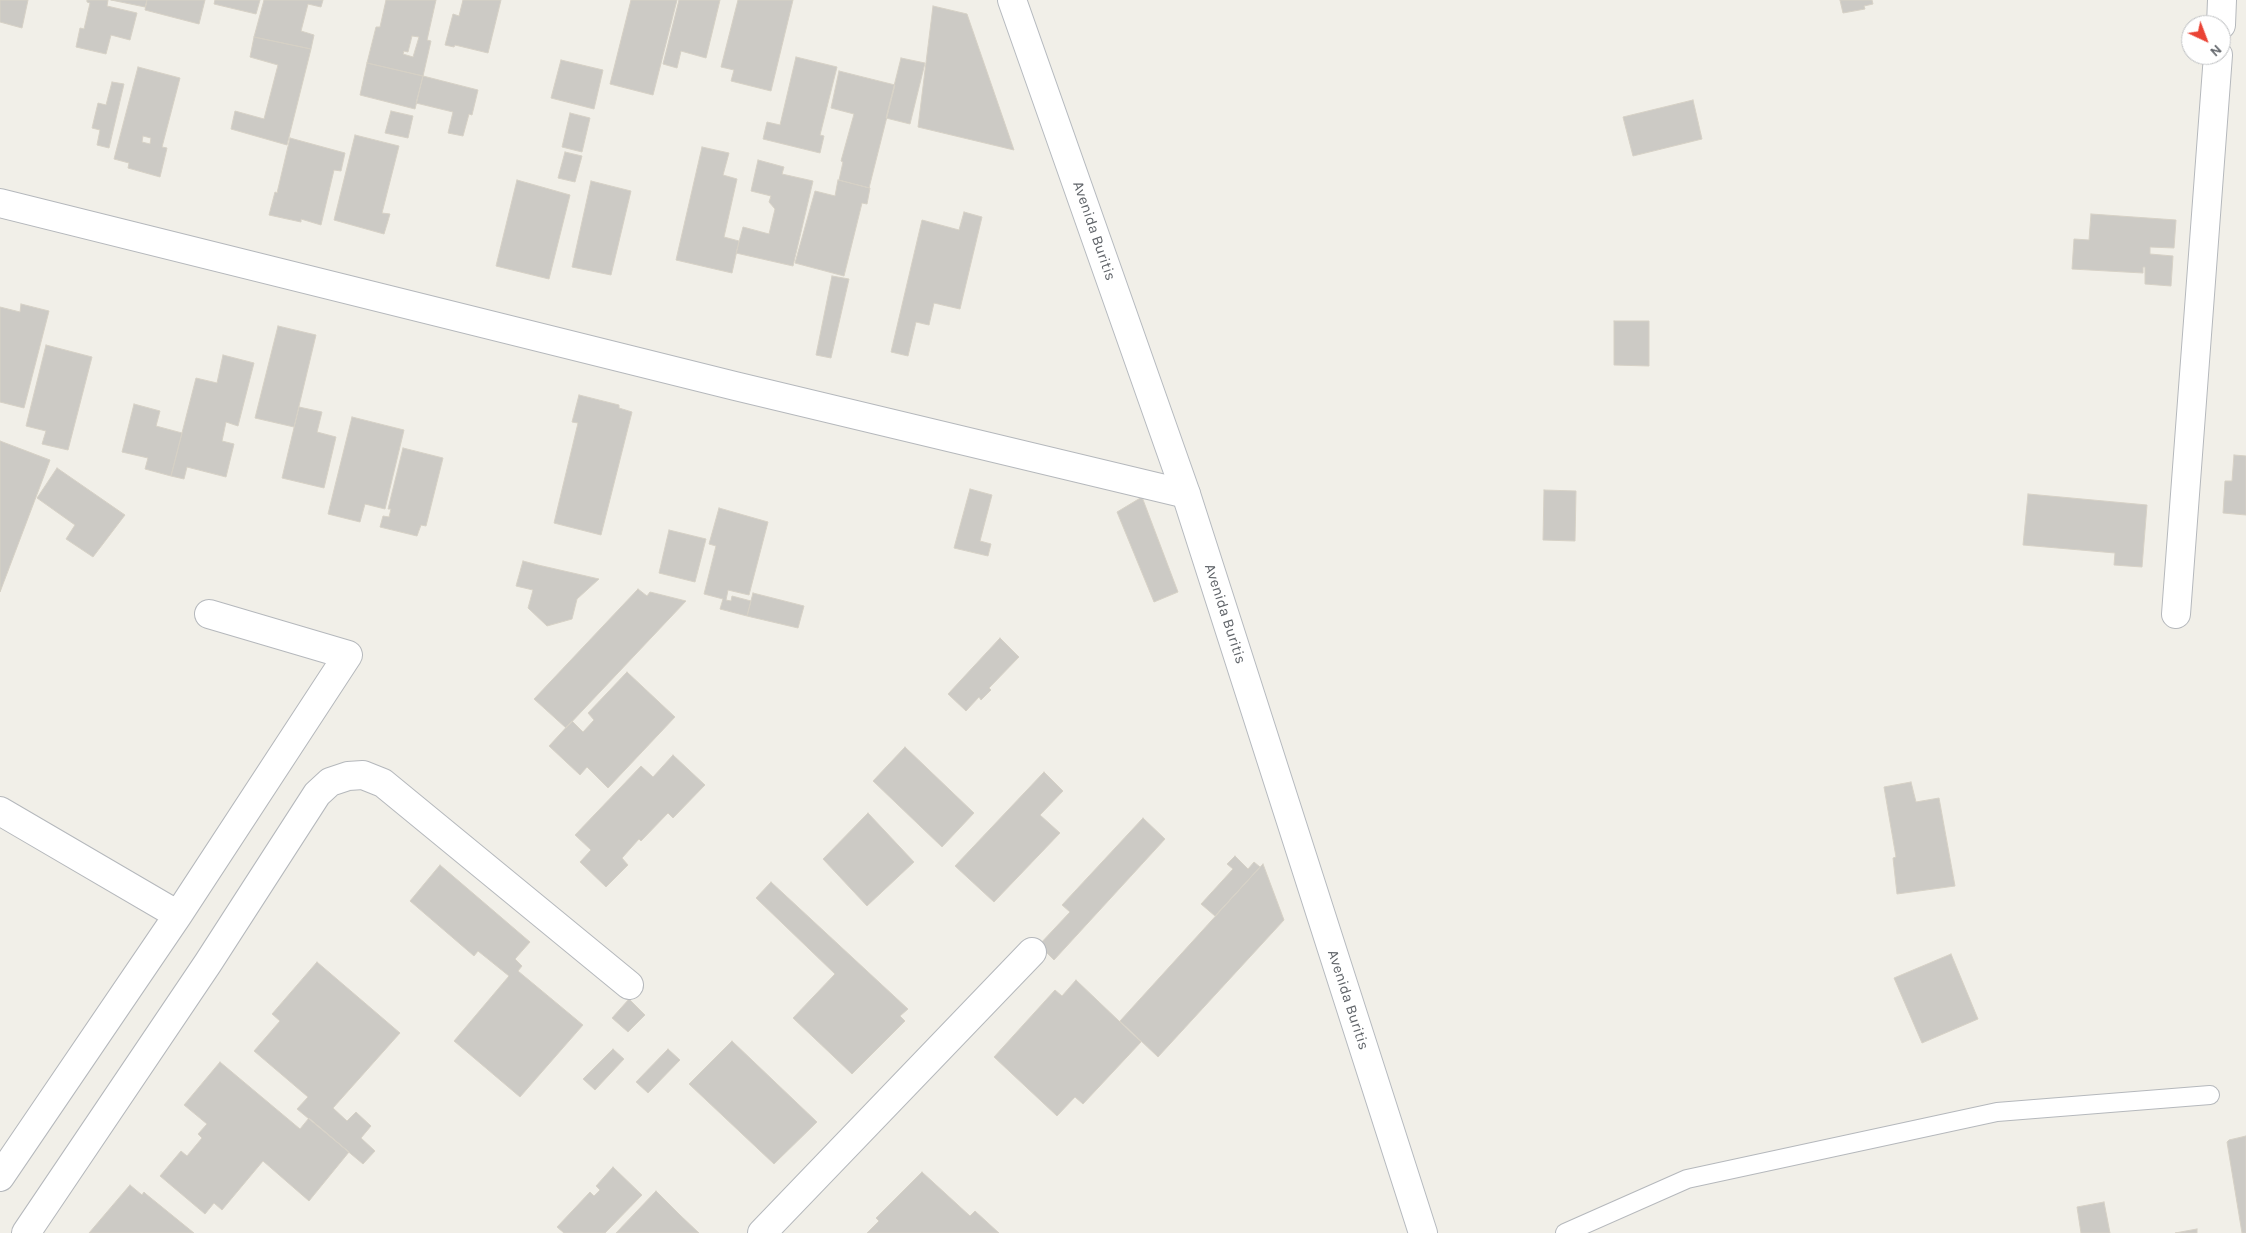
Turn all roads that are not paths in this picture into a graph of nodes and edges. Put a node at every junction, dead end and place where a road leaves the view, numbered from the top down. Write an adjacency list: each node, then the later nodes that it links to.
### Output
1 (1012, 0): 6 (street, Avenida Buritis)
2 (2222, 0): 3 (street)
3 (2221, 15)
4 (2217, 65): 8 (street)
5 (0, 202): 6 (street)
6 (1186, 494): 17 (street, Avenida Buritis)
7 (209, 614): 10 (street)
8 (2176, 614)
9 (0, 811): 10 (street)
10 (178, 916): 14 (street)
11 (1032, 952): 16 (street)
12 (628, 985): 15 (street)
13 (2210, 1096): 18 (lane)
14 (0, 1177)
15 (26, 1233)
16 (762, 1233)
17 (1423, 1233)
18 (1565, 1233)

